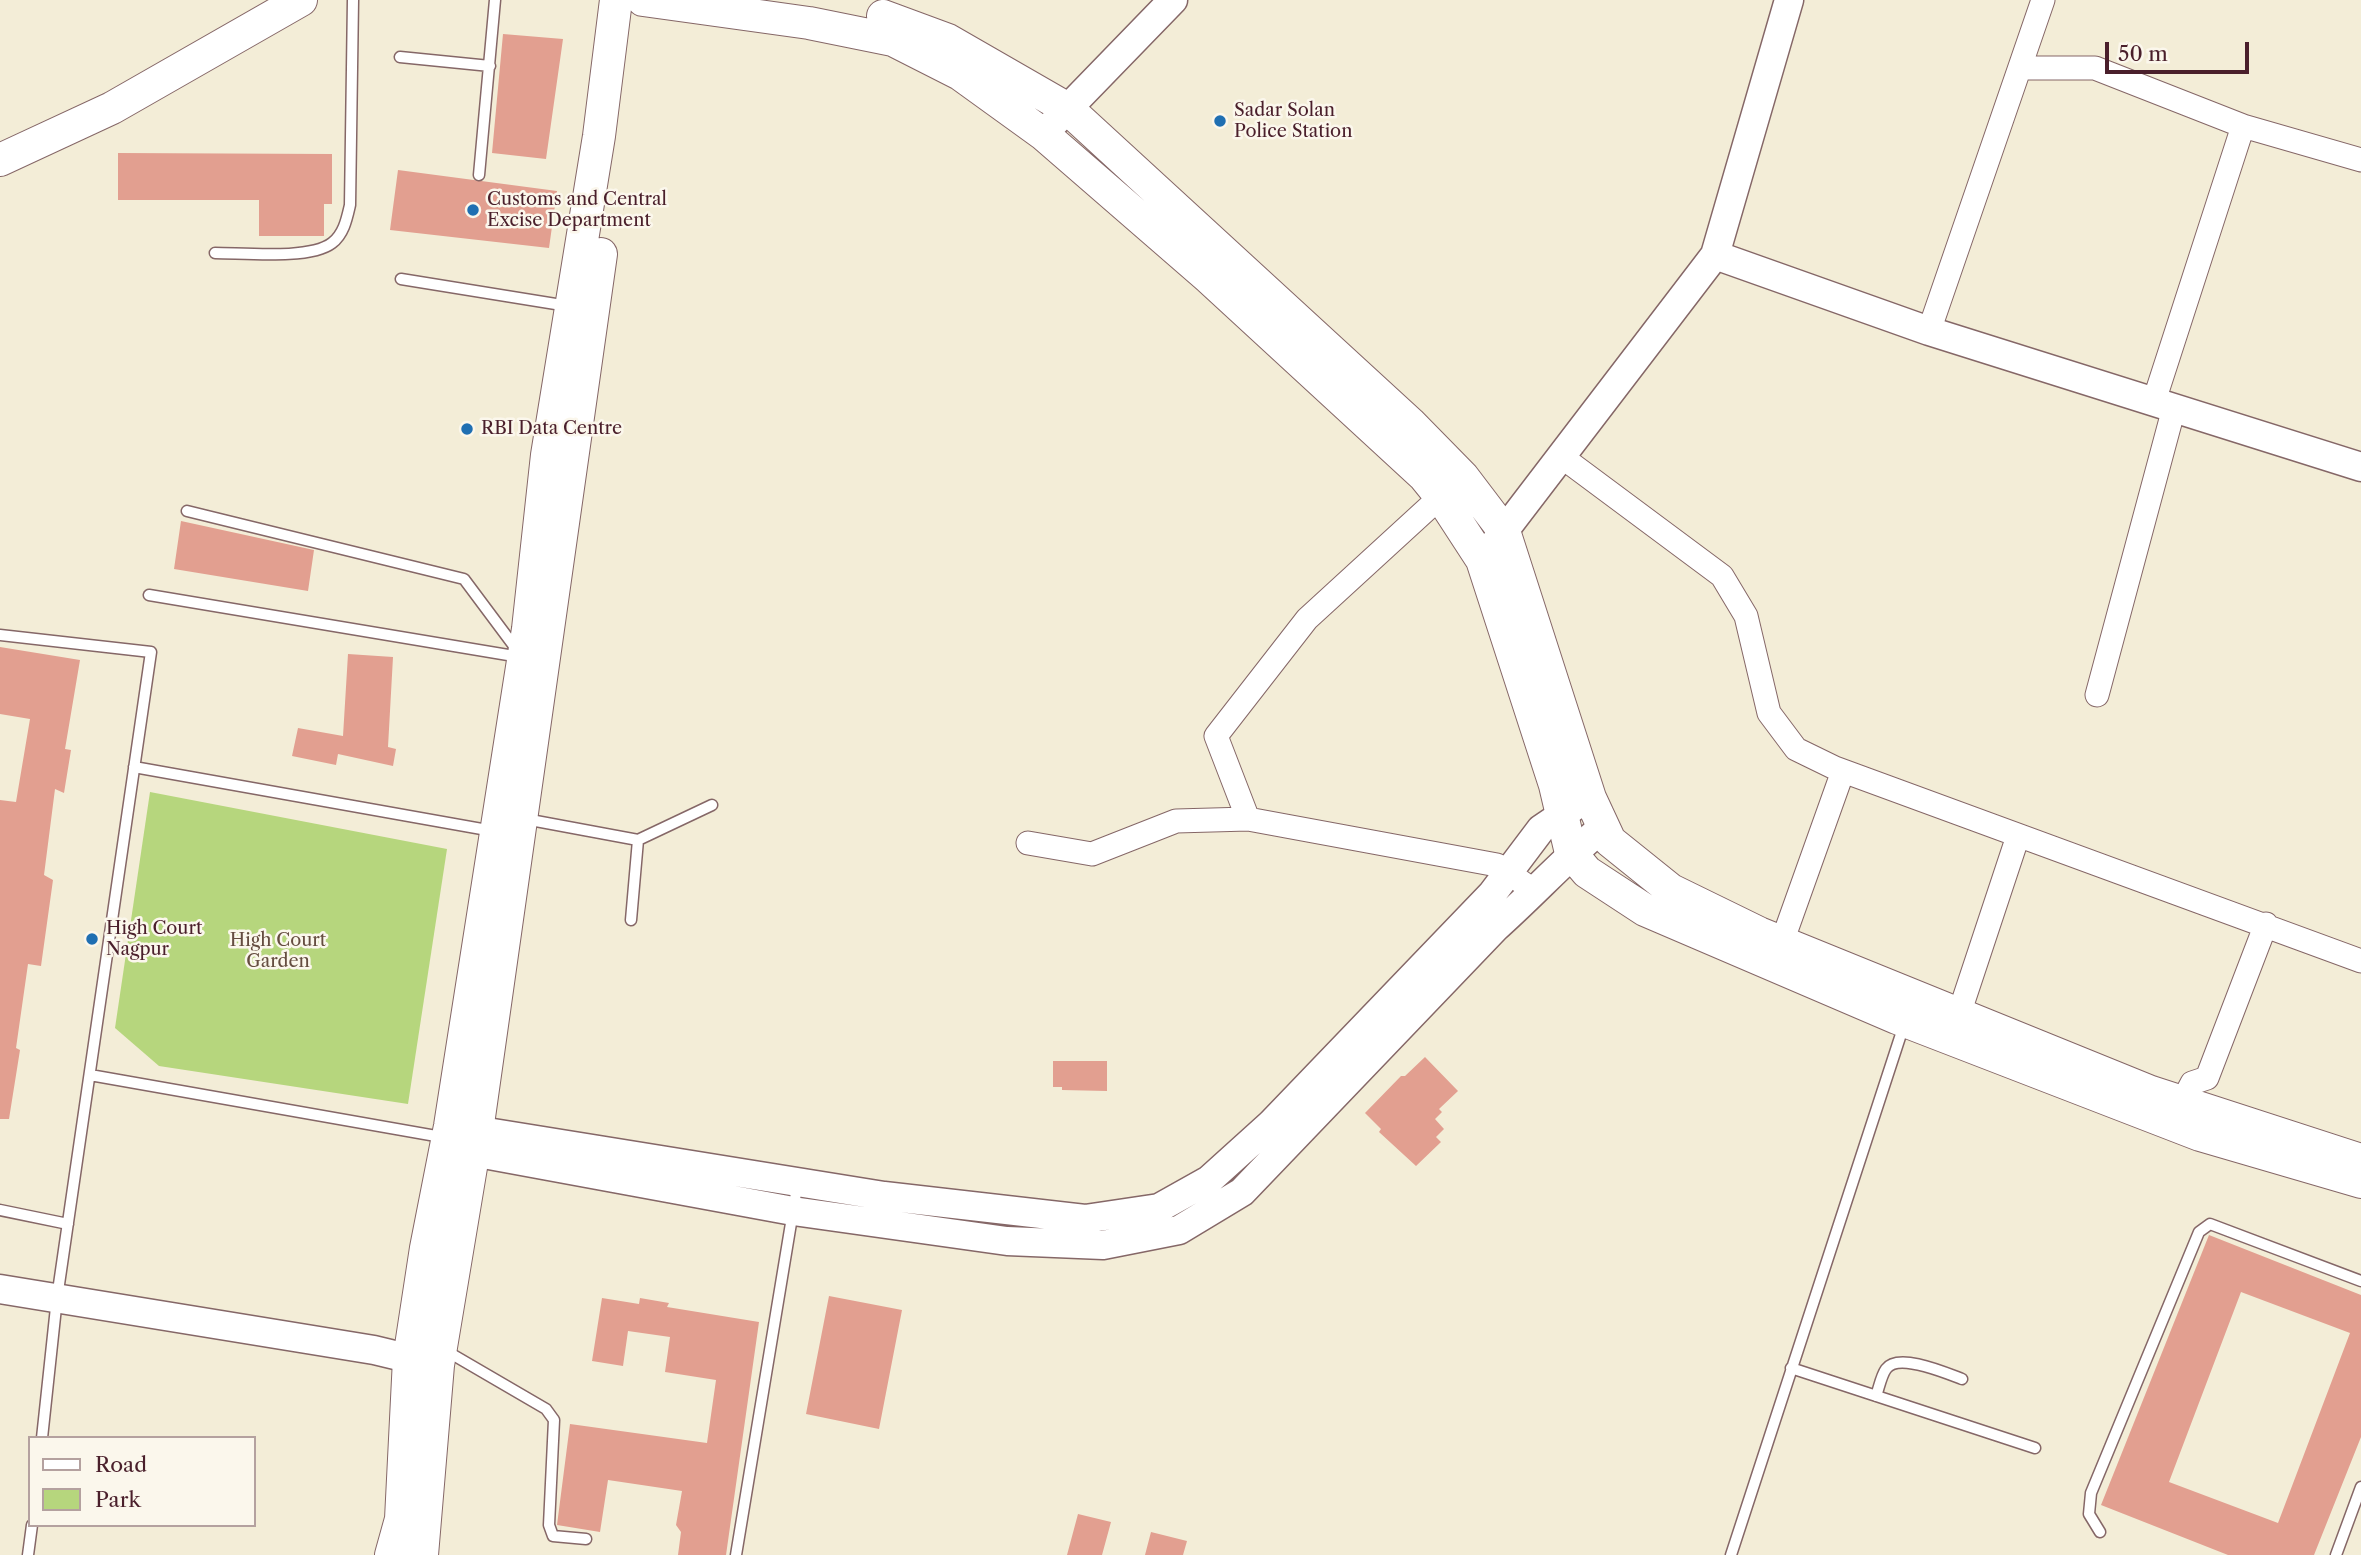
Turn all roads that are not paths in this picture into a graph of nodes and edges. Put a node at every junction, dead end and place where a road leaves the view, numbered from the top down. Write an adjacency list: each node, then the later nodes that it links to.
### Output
1 (301, 0): 17 (main road)
2 (353, 0): 20 (lane)
3 (495, 0): 12 (lane)
4 (616, 0): 23 (main road)
5 (636, 0): 42 (main road)
6 (643, 0): 16 (main road)
7 (781, 0): 14 (main road)
8 (1173, 0): 14 (street)
9 (1789, 0): 21 (street)
10 (2043, 0): 13 (street)
11 (400, 57): 12 (lane)
12 (490, 66): 19 (lane)
13 (2020, 68): 15 (street); 24 (street)
14 (1068, 109): 16 (street); 28 (main road)
15 (2243, 126): 18 (street); 25 (street)
16 (1043, 134): 28 (main road)
17 (0, 160)
18 (2361, 160)
19 (479, 175)
20 (215, 253)
21 (1715, 255): 24 (street); 26 (street)
22 (401, 279): 23 (lane)
23 (571, 307): 34 (main road)
24 (1928, 331): 25 (street)
25 (2164, 405): 27 (street); 35 (street)
26 (1562, 457): 30 (street); 37 (street)
27 (2361, 467)
28 (1452, 487): 30 (main road); 31 (main road); 41 (street)
29 (187, 511): 34 (lane)
30 (1504, 531): 31 (street); 38 (main road)
31 (1482, 560): 40 (main road)
32 (149, 595): 34 (lane)
33 (0, 635): 36 (lane)
34 (523, 658): 42 (main road)
35 (2097, 695)
36 (134, 767): 42 (lane); 56 (lane)
37 (1843, 771): 44 (street); 52 (street)
38 (1590, 797): 40 (street); 43 (main road)
39 (712, 805): 45 (lane)
40 (1560, 815): 47 (main road); 48 (street)
41 (1248, 819): 46 (street); 48 (street)
42 (509, 825): 45 (lane); 58 (main road)
43 (1603, 827): 47 (street); 52 (main road)
44 (2018, 836): 51 (street); 55 (street)
45 (638, 840): 50 (lane)
46 (1028, 843)
47 (1571, 853): 49 (street); 54 (main road)
48 (1509, 872): 49 (street); 60 (street)
49 (1536, 892): 63 (street)
50 (631, 920)
51 (2266, 924): 53 (street); 57 (street)
52 (1782, 942): 54 (main road)
53 (2361, 961)
54 (1911, 1009): 55 (main road); 61 (main road); 69 (lane)
55 (1959, 1014): 57 (main road)
56 (90, 1075): 58 (lane); 64 (lane)
57 (2182, 1102): 59 (main road)
58 (456, 1139): 60 (street); 63 (street); 68 (main road)
59 (2361, 1160)
60 (798, 1181): 63 (lane)
61 (2361, 1182)
62 (0, 1210): 64 (lane)
63 (793, 1211): 81 (lane)
64 (68, 1224): 67 (lane)
65 (2361, 1281): 76 (lane)
66 (0, 1289): 67 (street)
67 (57, 1298): 68 (street); 72 (lane)
68 (430, 1357): 77 (lane); 79 (main road); 80 (main road)
69 (1791, 1368): 71 (lane); 82 (lane)
70 (1962, 1378): 71 (lane)
71 (1876, 1396): 73 (lane)
72 (42, 1436)
73 (2035, 1448)
74 (2361, 1487): 83 (lane)
75 (32, 1527): 78 (lane)
76 (2100, 1532)
77 (586, 1539)
78 (28, 1555)
79 (391, 1555)
80 (422, 1555)
81 (736, 1555)
82 (1731, 1555)
83 (2336, 1555)

